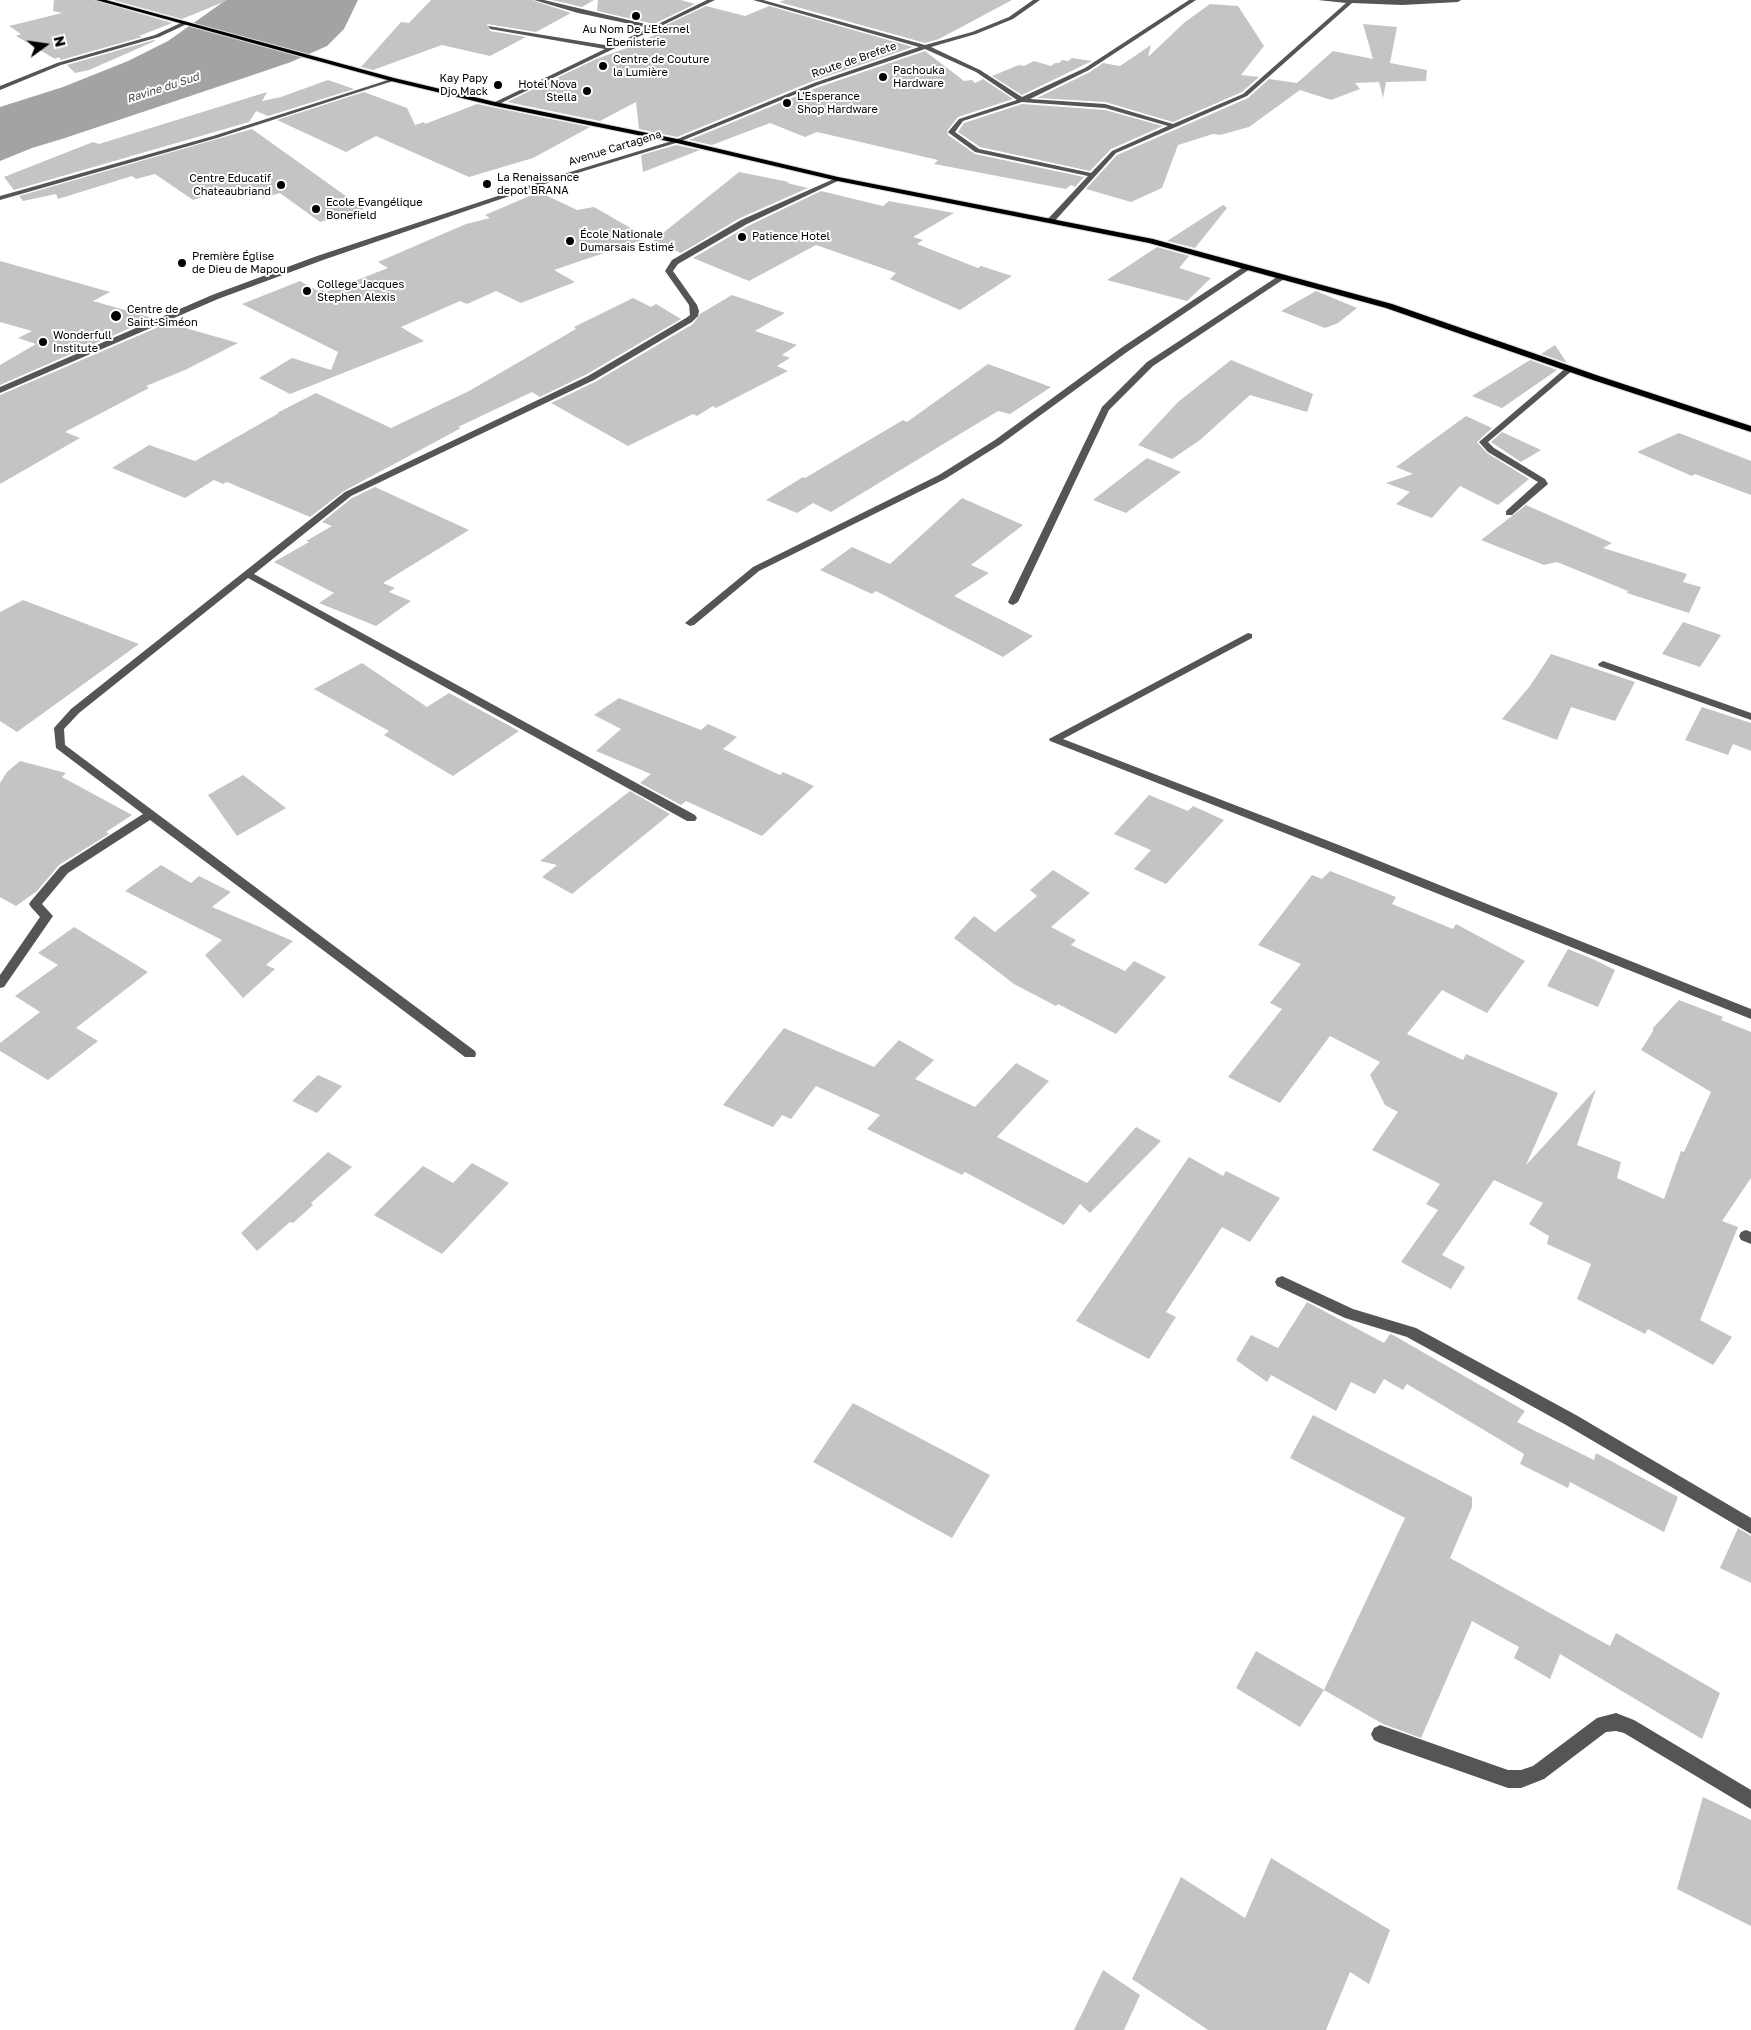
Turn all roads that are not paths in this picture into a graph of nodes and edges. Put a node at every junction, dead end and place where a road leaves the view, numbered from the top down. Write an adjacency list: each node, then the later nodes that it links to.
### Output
1 (99, 0): 10 (main road)
2 (537, 0): 12 (street)
3 (712, 0): 12 (street)
4 (756, 0): 13 (street)
5 (1037, 0): 13 (street, Route de Brefete)
6 (1193, 0): 17 (street)
7 (1321, 0): 9 (street)
8 (1458, 0): 9 (street)
9 (1351, 1): 19 (street)
10 (185, 23): 15 (main road); 16 (street)
11 (490, 27): 14 (street)
12 (652, 27): 14 (street)
13 (925, 47): 17 (street); 20 (street, Route de Brefete)
14 (610, 48): 18 (street)
15 (393, 80): 18 (main road); 23 (street)
16 (0, 88)
17 (1022, 100): 19 (street); 21 (street)
18 (495, 104): 20 (main road)
19 (1174, 126): 21 (street)
20 (677, 141): 22 (main road); 28 (street, Avenue Cartagena)
21 (1092, 175): 24 (street)
22 (838, 179): 24 (main road); 31 (street)
23 (0, 198)
24 (1050, 221): 25 (main road)
25 (1249, 267): 26 (main road); 33 (street)
26 (1283, 277): 27 (main road); 32 (street)
27 (1570, 369): 29 (main road); 30 (street)
28 (0, 390)
29 (1751, 429)
30 (1509, 513)
31 (247, 574): 37 (street); 38 (street)
32 (1013, 602)
33 (690, 623)
34 (1248, 636): 40 (street)
35 (1603, 664): 36 (street)
36 (1751, 718)
37 (151, 814): 39 (street); 41 (street)
38 (691, 818)
39 (0, 984)
40 (1751, 1014)
41 (470, 1054)
42 (1282, 1282): 43 (street)
43 (1751, 1527)
44 (1380, 1734): 45 (street)
45 (1751, 1800)

